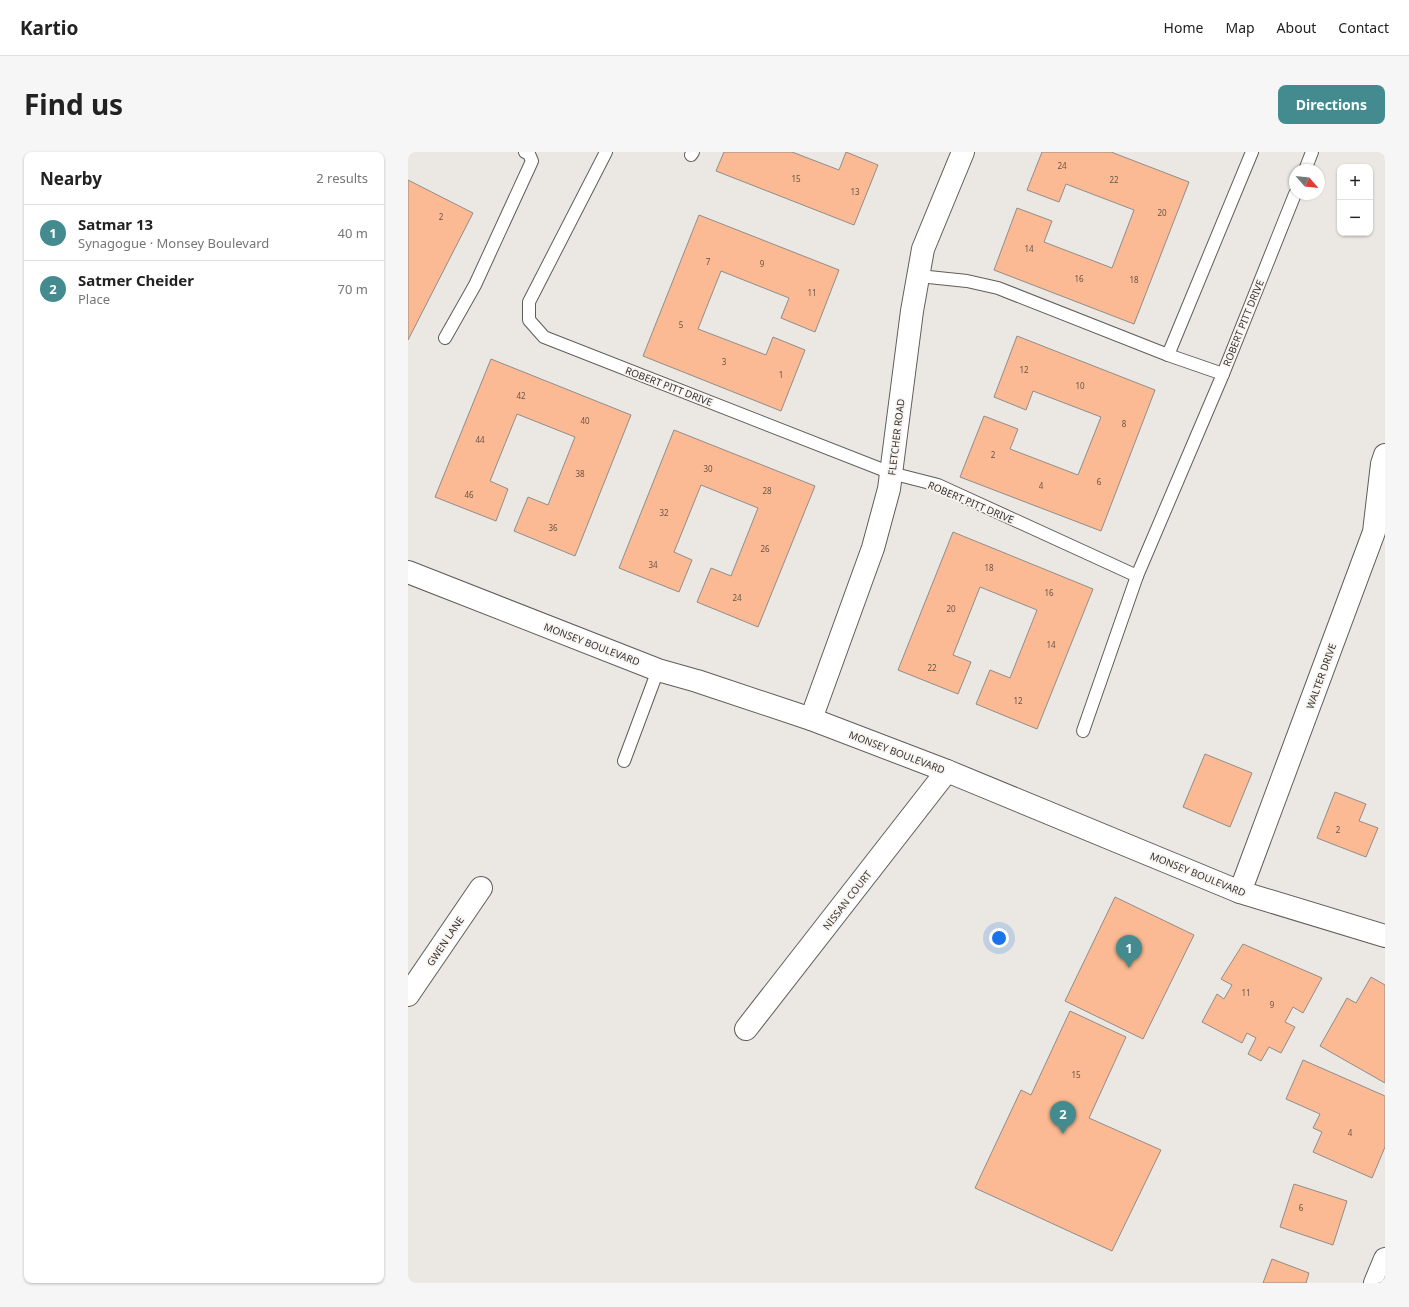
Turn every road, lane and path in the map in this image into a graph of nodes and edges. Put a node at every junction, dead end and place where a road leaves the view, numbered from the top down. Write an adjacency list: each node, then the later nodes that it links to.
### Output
1 (525, 152): 9 (lane)
2 (606, 152): 13 (lane, ROBERT PITT DRIVE)
3 (963, 152): 8 (street, FLETCHER ROAD)
4 (1252, 152): 10 (lane)
5 (1312, 152): 6 (lane)
6 (1307, 164)
7 (1293, 200): 11 (lane, ROBERT PITT DRIVE)
8 (919, 276): 10 (lane); 13 (street, FLETCHER ROAD)
9 (445, 338)
10 (1168, 355): 11 (lane)
11 (1223, 374): 15 (lane, ROBERT PITT DRIVE)
12 (1385, 455): 22 (street, WALTER DRIVE)
13 (891, 473): 15 (lane, ROBERT PITT DRIVE); 17 (street, FLETCHER ROAD)
14 (408, 572): 16 (street, MONSEY BOULEVARD)
15 (1137, 576): 18 (lane)
16 (658, 670): 17 (street, MONSEY BOULEVARD); 19 (lane)
17 (811, 719): 20 (street, MONSEY BOULEVARD)
18 (1083, 731)
19 (624, 761)
20 (947, 771): 22 (street, MONSEY BOULEVARD); 25 (street, NISSAN COURT)
21 (481, 888): 24 (street, GWEN LANE)
22 (1240, 892): 23 (street, MONSEY BOULEVARD)
23 (1385, 936)
24 (408, 995)
25 (746, 1029)
26 (1385, 1259): 27 (street)
27 (1375, 1283)

